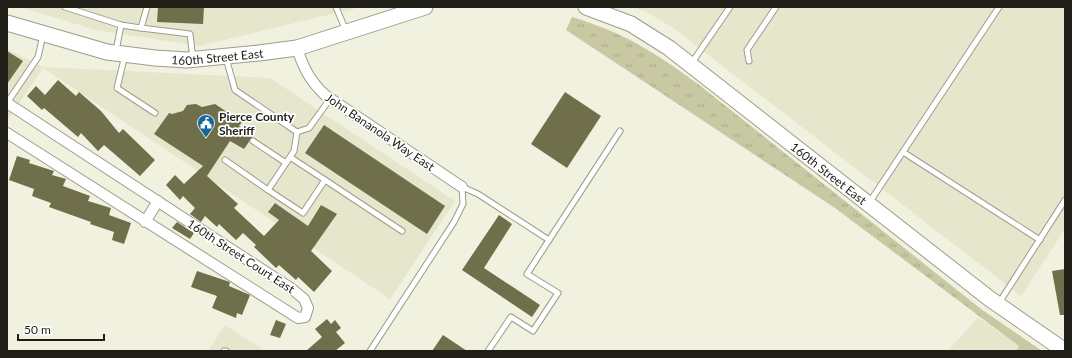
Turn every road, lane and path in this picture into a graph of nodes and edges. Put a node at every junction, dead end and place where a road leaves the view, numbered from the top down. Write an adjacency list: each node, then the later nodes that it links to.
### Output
1 (65, 7): 10 (lane)
2 (147, 7): 11 (lane)
3 (336, 7): 12 (lane)
4 (586, 7): 19 (street, 160th Street East)
5 (730, 7): 19 (lane)
6 (776, 7): 18 (lane)
7 (999, 7): 27 (lane)
8 (415, 8): 12 (street, 160th Street East)
9 (7, 23): 13 (street, 160th Street East)
10 (121, 25): 11 (lane); 15 (lane)
11 (141, 28): 17 (lane)
12 (346, 32): 14 (street, 160th Street East)
13 (43, 34): 15 (street, 160th Street East); 21 (lane)
14 (297, 48): 16 (street, 160th Street East); 20 (street, John Bananola Way East)
15 (120, 54): 17 (street, 160th Street East); 22 (lane)
16 (226, 57): 17 (street, 160th Street East); 24 (lane)
17 (193, 59)
18 (749, 61)
19 (690, 65): 36 (street, 160th Street East)
20 (330, 99): 24 (lane); 32 (street, John Bananola Way East)
21 (7, 103): 35 (street, 160th Street Court East)
22 (155, 113)
23 (620, 131): 39 (lane)
24 (296, 132): 28 (lane)
25 (7, 133): 37 (street, 160th Street Court East)
26 (253, 141): 30 (lane)
27 (903, 152): 36 (lane); 40 (lane)
28 (290, 157): 30 (lane); 31 (lane)
29 (225, 160): 33 (lane)
30 (286, 163): 33 (lane)
31 (325, 180): 33 (lane); 38 (lane)
32 (462, 187): 39 (lane); 42 (lane)
33 (268, 190)
34 (1065, 200): 40 (lane)
35 (158, 201): 37 (street); 37 (street, 160th Street Court East)
36 (868, 204): 41 (street, 160th Street East)
37 (145, 222)
38 (402, 231)
39 (549, 240): 43 (lane)
40 (1040, 240): 41 (lane)
41 (998, 305): 44 (street, 160th Street East)
42 (370, 351)
43 (488, 351)
44 (1065, 351)

